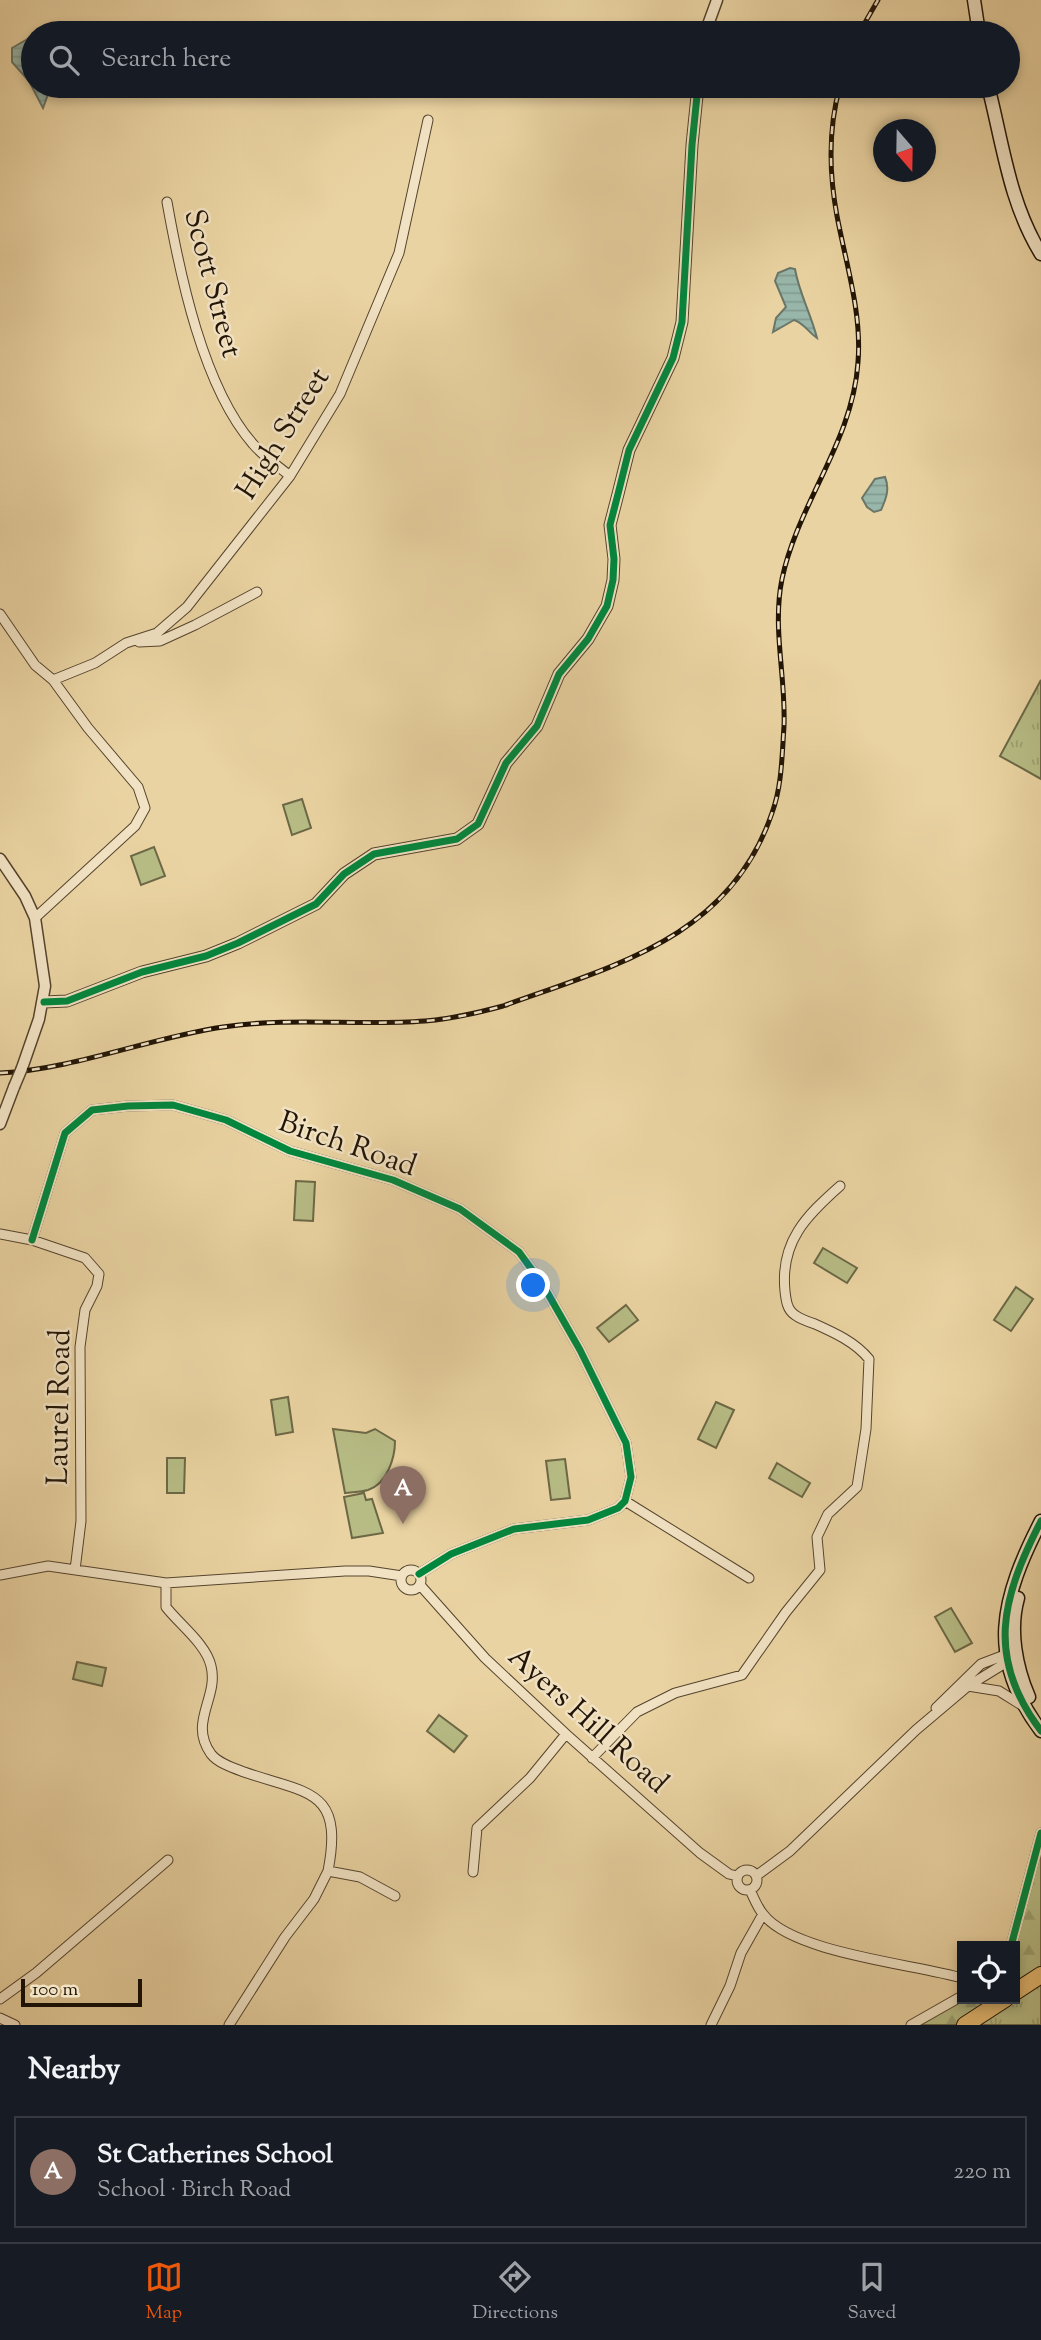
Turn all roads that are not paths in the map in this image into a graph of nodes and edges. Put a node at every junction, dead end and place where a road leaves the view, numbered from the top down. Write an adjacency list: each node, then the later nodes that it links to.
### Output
1 (717, 0): 3 (street)
2 (974, 0): 4 (main road)
3 (709, 21)
4 (977, 21)
5 (697, 98): 17 (street)
6 (991, 98): 9 (main road)
7 (428, 120): 10 (street, High Street)
8 (167, 202): 10 (street, Scott Street)
9 (1041, 254)
10 (290, 475): 13 (street, High Street)
11 (257, 592): 13 (street)
12 (0, 614): 14 (street)
13 (126, 643): 14 (street, High Street)
14 (53, 680): 16 (street)
15 (0, 859): 16 (street)
16 (35, 918): 17 (street)
17 (44, 1002): 18 (street, bridge)
18 (0, 1124)
19 (841, 1186): 41 (street)
20 (0, 1234): 21 (street, Laurel Road)
21 (32, 1240): 22 (street, Birch Road); 25 (street, Laurel Road)
22 (625, 1501): 28 (street); 30 (street)
23 (1041, 1521): 34 (main road)
24 (1041, 1540): 34 (main road)
25 (75, 1570): 26 (street); 32 (street)
26 (16, 1572): 27 (street); 31 (street)
27 (0, 1574)
28 (419, 1574): 29 (street); 33 (street)
29 (401, 1576): 32 (street); 33 (street)
30 (749, 1578)
31 (0, 1583)
32 (166, 1583): 44 (street)
33 (419, 1585): 40 (street, Ayers Hill Road)
34 (1012, 1656): 35 (street); 36 (main road); 37 (main road); 38 (street)
35 (968, 1686): 36 (street); 38 (street)
36 (1025, 1708): 39 (main road)
37 (1041, 1718)
38 (916, 1730): 46 (street)
39 (1041, 1731)
40 (566, 1734): 41 (street, Ayers Hill Road); 45 (street)
41 (593, 1758): 47 (street, Ayers Hill Road)
42 (1041, 1833): 51 (street)
43 (168, 1860): 55 (street)
44 (328, 1871): 49 (street); 60 (street)
45 (473, 1872)
46 (756, 1875): 47 (street); 48 (street)
47 (737, 1876): 48 (street)
48 (750, 1890): 50 (street)
49 (395, 1896)
50 (763, 1914): 53 (street); 61 (street)
51 (1012, 1941)
52 (1041, 1975): 54 (highway)
53 (957, 1977)
54 (1020, 1989)
55 (0, 1999)
56 (957, 1999): 62 (street)
57 (997, 2004): 63 (highway)
58 (0, 2018): 59 (street)
59 (15, 2025)
60 (229, 2025)
61 (711, 2025)
62 (911, 2025)
63 (965, 2025)

